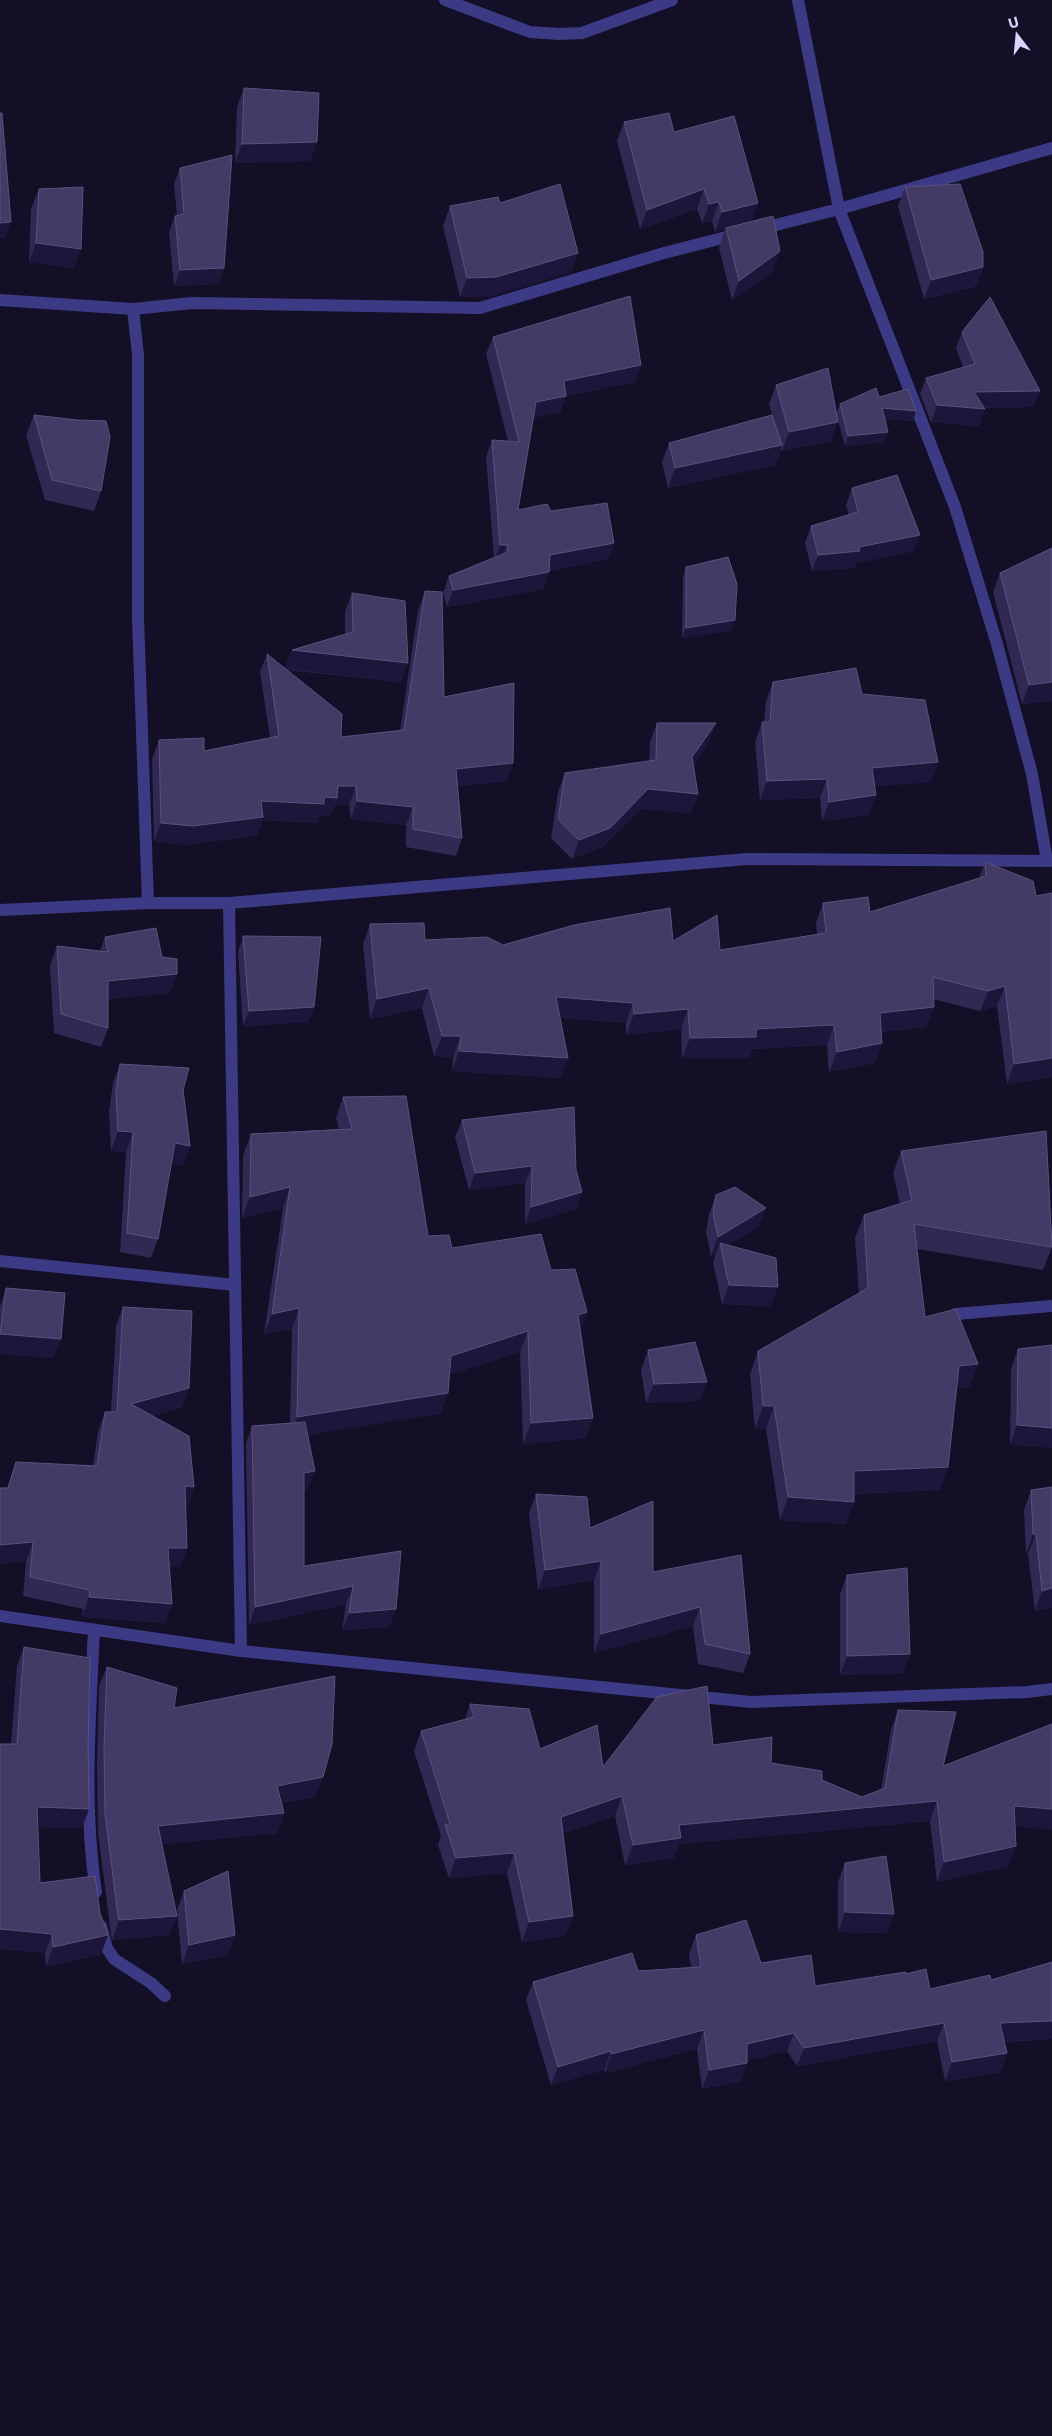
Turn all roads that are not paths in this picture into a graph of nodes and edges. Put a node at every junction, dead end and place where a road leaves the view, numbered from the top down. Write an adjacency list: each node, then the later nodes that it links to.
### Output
1 (445, 0): 2 (street)
2 (672, 0)
3 (798, 0): 5 (street)
4 (1052, 148): 5 (street)
5 (839, 209): 7 (street); 8 (street)
6 (0, 300): 7 (street)
7 (133, 309): 9 (street)
8 (1049, 861): 10 (street)
9 (148, 903): 10 (street); 11 (street)
10 (229, 903): 13 (street)
11 (0, 910)
12 (0, 1261): 13 (street)
13 (235, 1285): 18 (street)
14 (1052, 1306): 15 (street)
15 (956, 1314)
16 (0, 1616): 17 (street)
17 (94, 1630): 18 (street); 20 (street)
18 (241, 1651): 19 (street)
19 (1052, 1689)
20 (165, 1996)

